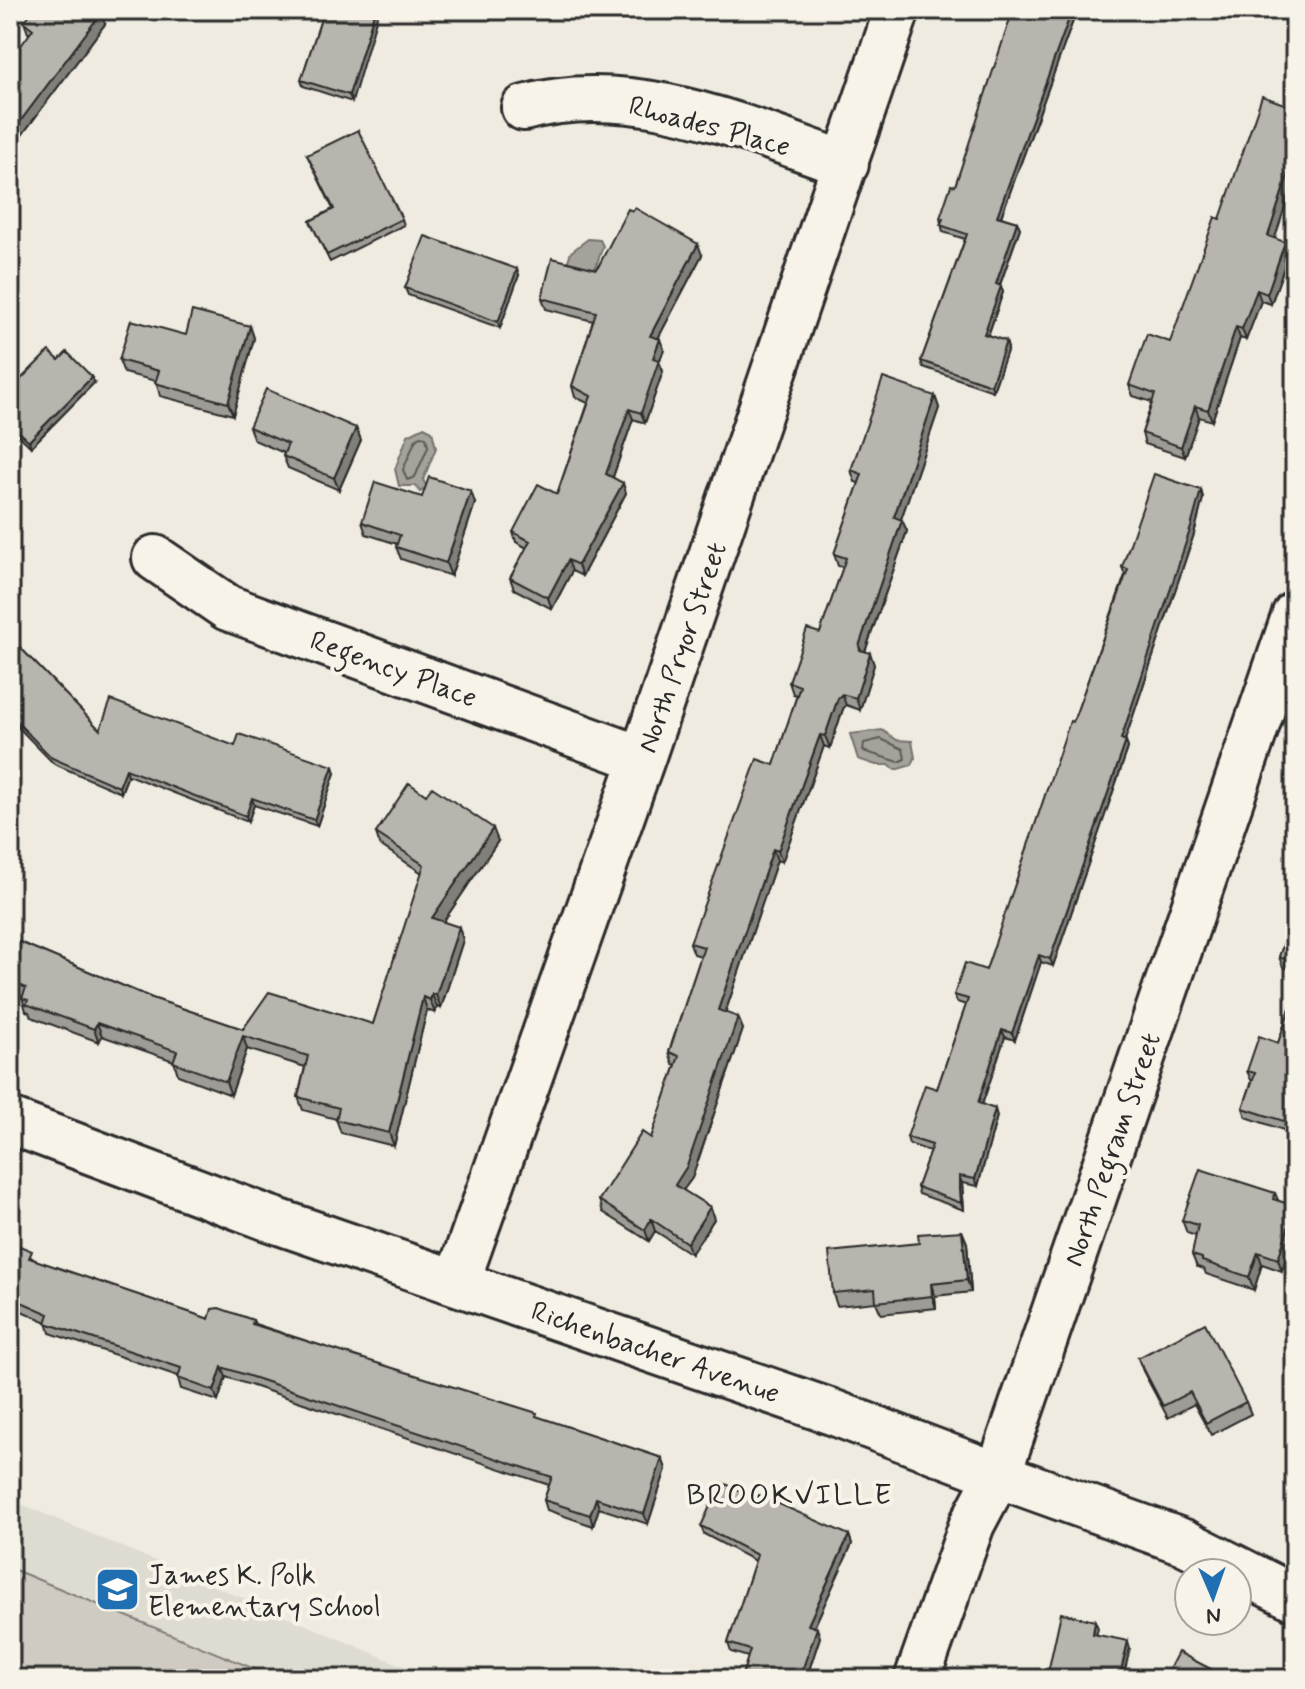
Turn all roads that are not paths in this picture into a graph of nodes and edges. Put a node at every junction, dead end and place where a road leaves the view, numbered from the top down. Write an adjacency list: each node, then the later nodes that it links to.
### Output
1 (897, 10): 3 (street, North Pryor Street)
2 (524, 108): 3 (street, Rhoades Place)
3 (846, 164): 6 (street, North Pryor Street)
4 (155, 558): 6 (street, Regency Place)
5 (1295, 614): 9 (street, North Pegram Street)
6 (642, 759): 8 (street, North Pryor Street)
7 (10, 1121): 8 (street, Richenbacher Avenue)
8 (457, 1282): 9 (street, Richenbacher Avenue)
9 (998, 1475): 10 (street, Richenbacher Avenue); 11 (street, North Pegram Street)
10 (1295, 1598)
11 (917, 1679)

